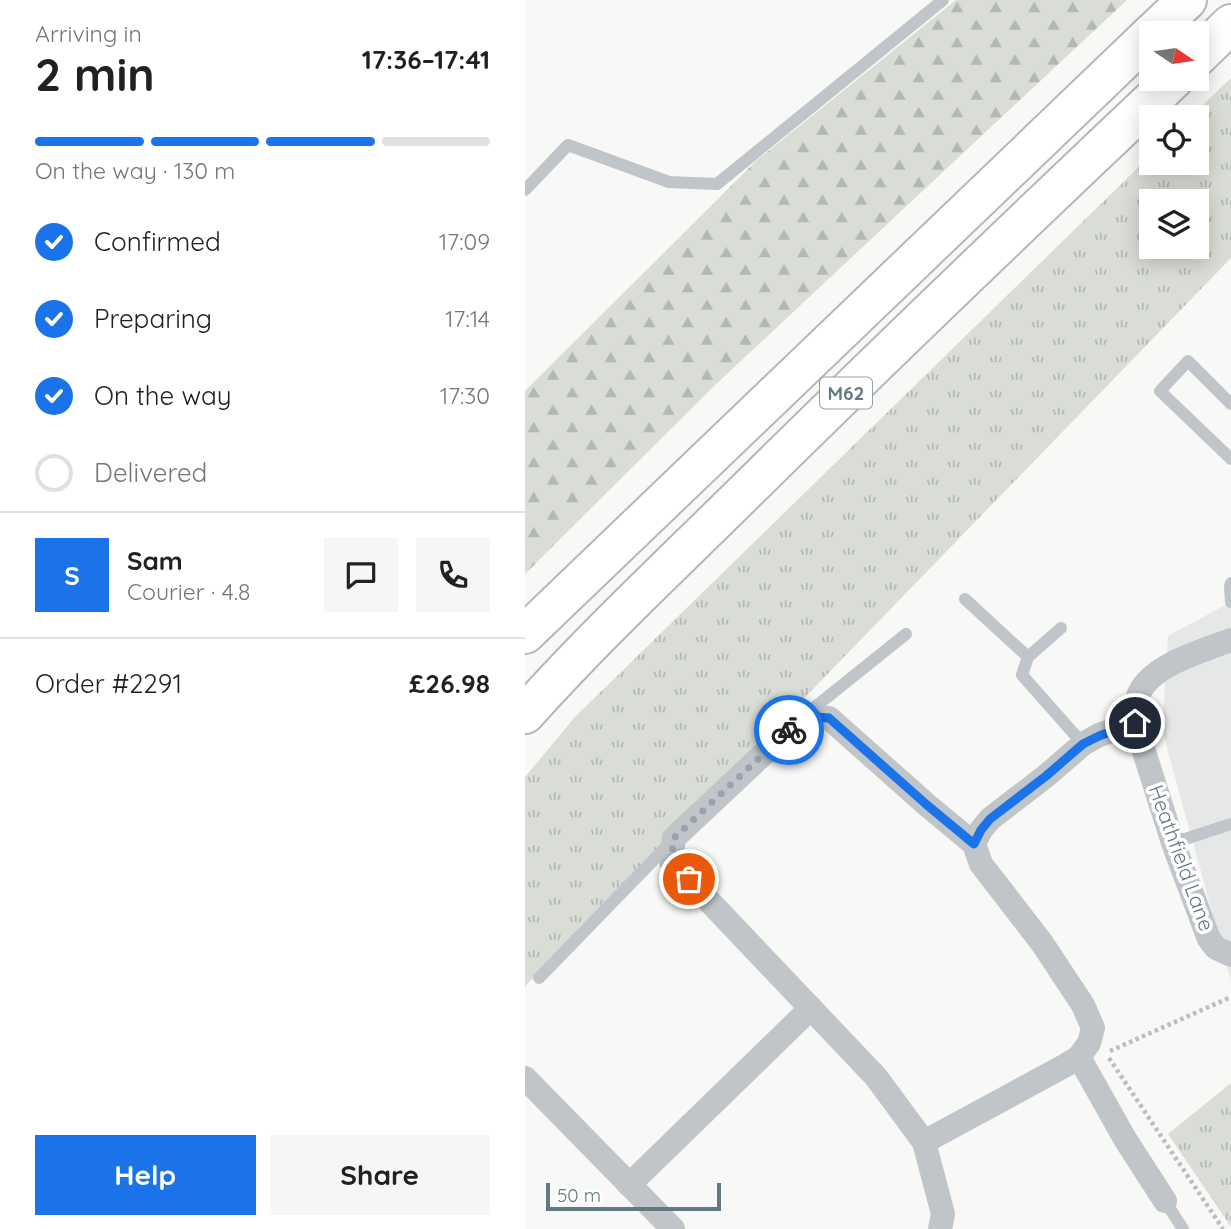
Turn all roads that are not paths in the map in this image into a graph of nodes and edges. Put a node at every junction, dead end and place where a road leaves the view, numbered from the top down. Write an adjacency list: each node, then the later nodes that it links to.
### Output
1 (943, 0): 8 (lane)
2 (1187, 0): 3 (highway, M62)
3 (1165, 21)
4 (1231, 24): 5 (highway)
5 (1209, 45)
6 (1139, 46): 16 (highway, M62)
7 (1161, 91): 19 (highway, M62)
8 (525, 190)
9 (1231, 404): 10 (lane)
10 (1231, 459)
11 (1231, 583): 13 (lane)
12 (965, 599): 18 (lane)
13 (1231, 602)
14 (1061, 628): 18 (lane)
15 (906, 634): 20 (lane)
16 (525, 635)
17 (1231, 640): 21 (street, Heathfield Lane)
18 (1028, 657): 22 (lane)
19 (525, 714)
20 (804, 716): 25 (street); 26 (street)
21 (1135, 723): 22 (street); 24 (street, Heathfield Lane)
22 (1083, 744): 25 (street)
23 (1231, 824): 24 (lane)
24 (1173, 843): 27 (street, Heathfield Lane)
25 (974, 844): 30 (street)
26 (673, 849): 28 (lane); 29 (street)
27 (1231, 955)
28 (539, 978)
29 (811, 1008): 32 (street); 33 (street)
30 (1079, 1058): 32 (street); 34 (street)
31 (525, 1077): 33 (street)
32 (924, 1142): 36 (street)
33 (629, 1185): 35 (street)
34 (1165, 1201): 37 (lane)
35 (673, 1229)
36 (940, 1229)
37 (1183, 1229)

